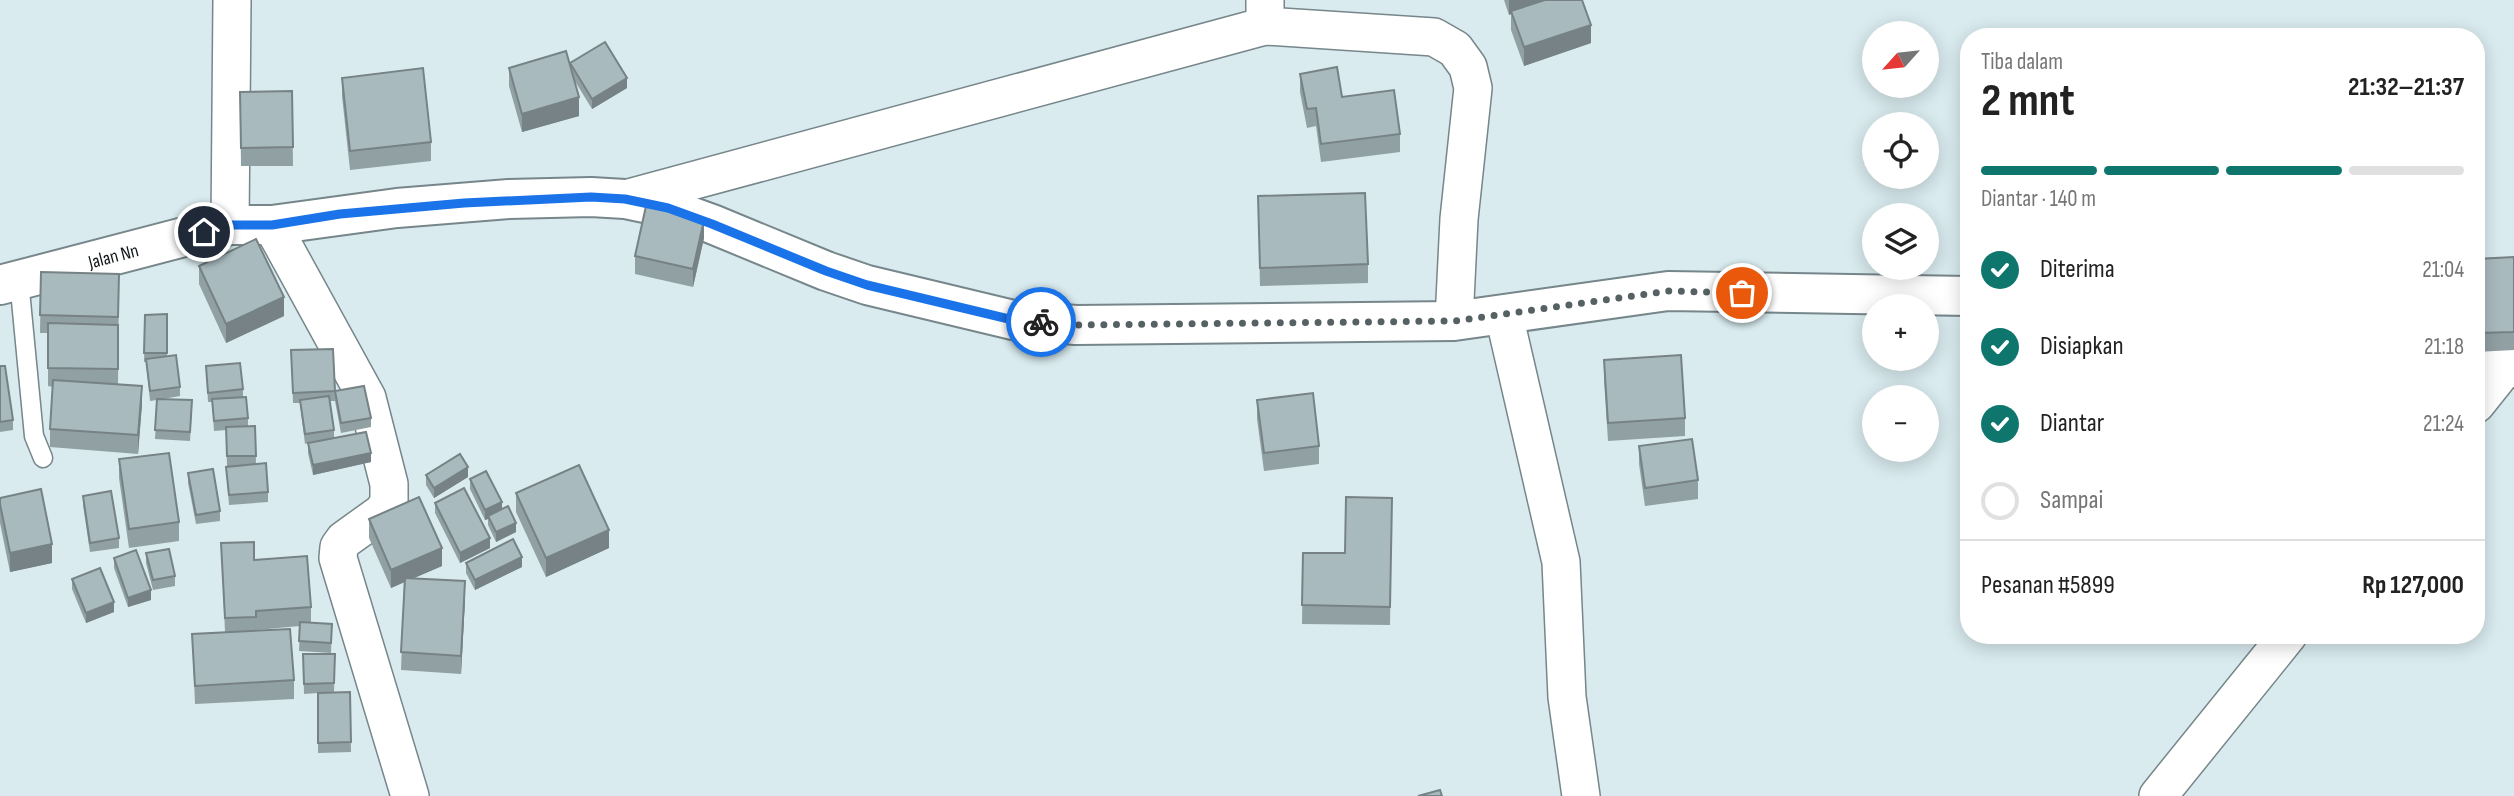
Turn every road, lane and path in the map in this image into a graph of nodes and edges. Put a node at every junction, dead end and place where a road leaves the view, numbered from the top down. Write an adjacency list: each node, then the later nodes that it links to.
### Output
1 (232, 0): 4 (street)
2 (1265, 13): 3 (street); 9 (street)
3 (625, 199): 5 (street, Jalan Nn); 9 (street, Jalan Nn)
4 (230, 225): 5 (street, Jalan Nn); 6 (street, Jalan Nn)
5 (272, 225): 14 (street)
6 (9, 283): 12 (lane)
7 (1960, 296): 8 (street, Jalan Nn)
8 (1504, 315): 9 (street, Jalan Nn); 15 (street)
9 (1454, 321)
10 (2498, 368): 11 (street)
11 (2485, 389)
12 (43, 458)
13 (2281, 644): 16 (street)
14 (410, 796)
15 (1580, 796)
16 (2158, 796)

